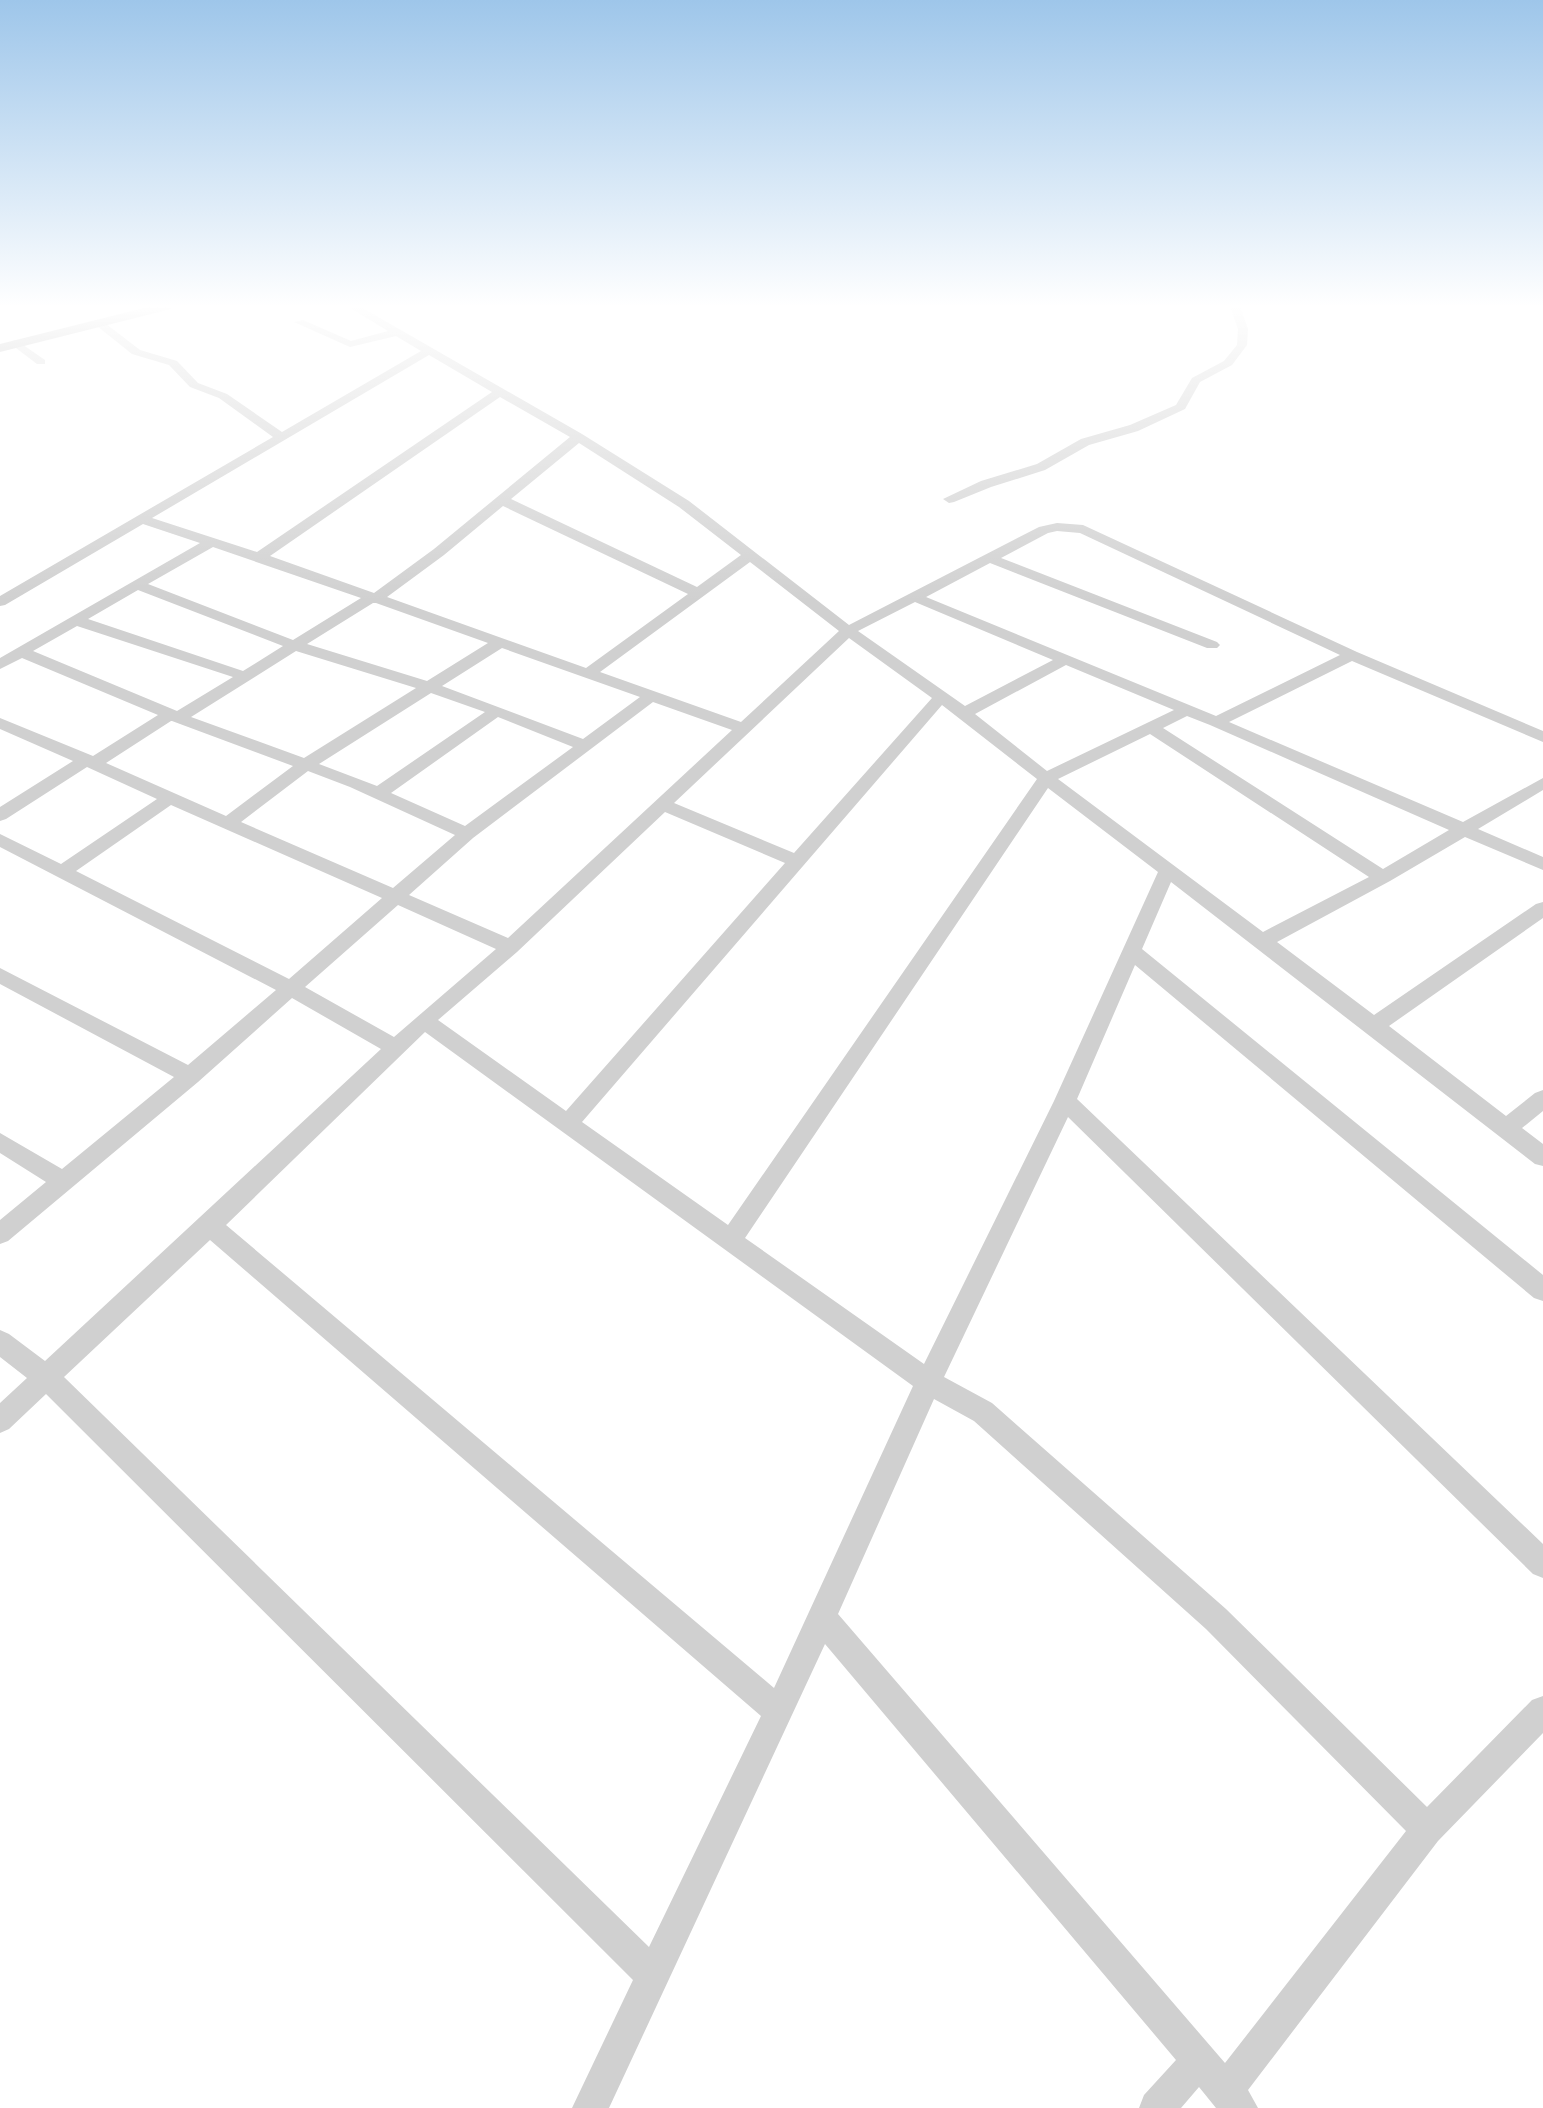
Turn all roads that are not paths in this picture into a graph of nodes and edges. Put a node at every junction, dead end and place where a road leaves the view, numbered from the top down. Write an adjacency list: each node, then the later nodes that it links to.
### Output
1 (235, 404): 6 (street)
2 (337, 404): 6 (street)
3 (482, 404): 13 (street)
4 (521, 404): 7 (street)
5 (1182, 404): 8 (street)
6 (281, 437): 10 (street)
7 (578, 437): 9 (street); 12 (street)
8 (949, 499)
9 (502, 500): 16 (street); 18 (street)
10 (141, 519): 11 (street); 19 (street)
11 (213, 542): 13 (street); 15 (street)
12 (750, 555): 16 (street); 21 (street)
13 (259, 557): 18 (street)
14 (990, 558): 17 (street); 23 (street); 26 (street)
15 (135, 585): 20 (street); 24 (street)
16 (696, 592): 29 (street)
17 (914, 597): 21 (street); 27 (street)
18 (373, 598): 22 (street); 24 (street)
19 (0, 602)
20 (75, 620): 25 (street); 30 (street)
21 (848, 630): 33 (street); 40 (street)
22 (499, 643): 29 (street); 31 (street)
23 (1212, 645)
24 (296, 646): 30 (street); 31 (street)
25 (21, 652): 28 (street); 37 (street)
26 (1352, 655): 38 (street); 42 (street)
27 (1065, 660): 35 (street); 36 (street)
28 (0, 664)
29 (589, 674): 32 (street)
30 (244, 676): 37 (street)
31 (429, 688): 34 (street); 45 (street)
32 (650, 697): 40 (street); 43 (street)
33 (941, 697): 36 (street); 56 (street)
34 (496, 711): 43 (street); 48 (street)
35 (1185, 711): 38 (street); 41 (street)
36 (964, 713): 46 (street)
37 (175, 716): 44 (street); 45 (street)
38 (1216, 722): 53 (street)
39 (0, 723): 44 (street)
40 (742, 728): 50 (street)
41 (1152, 729): 46 (street); 60 (street)
42 (1543, 737)
43 (585, 746): 54 (street)
44 (90, 762): 49 (street); 51 (street)
45 (305, 765): 48 (street); 52 (street)
46 (1046, 778): 58 (street); 81 (street)
47 (1543, 783): 53 (street)
48 (379, 793): 54 (street)
49 (171, 797): 52 (street); 59 (street)
50 (661, 804): 56 (street); 64 (street)
51 (0, 815)
52 (228, 823): 61 (street)
53 (1463, 830): 57 (street); 60 (street)
54 (467, 834): 61 (street)
55 (0, 840): 59 (street)
56 (798, 861): 74 (street)
57 (1543, 864)
58 (1167, 871): 63 (street); 65 (street)
59 (62, 872): 67 (street)
60 (1383, 878): 63 (street)
61 (395, 895): 64 (street); 67 (street)
62 (1543, 909): 69 (street)
63 (1261, 942): 69 (street)
64 (510, 947): 68 (street)
65 (1132, 951): 73 (street); 82 (street)
66 (0, 975): 71 (street)
67 (290, 988): 70 (street); 71 (street)
68 (424, 1021): 70 (street); 74 (street)
69 (1374, 1026): 75 (street)
70 (396, 1048): 79 (street)
71 (190, 1076): 78 (street)
72 (1543, 1099): 75 (street)
73 (1065, 1101): 85 (street); 87 (street)
74 (567, 1124): 81 (street)
75 (1506, 1128): 77 (street)
76 (0, 1142): 78 (street)
77 (1543, 1157)
78 (62, 1181): 80 (street)
79 (210, 1225): 84 (street); 90 (street)
80 (0, 1234)
81 (730, 1241): 85 (street)
82 (1543, 1290)
83 (0, 1342): 84 (street)
84 (46, 1377): 86 (street); 92 (street)
85 (928, 1382): 88 (street); 91 (street)
86 (0, 1420)
87 (1543, 1564)
88 (821, 1617): 90 (street); 93 (street)
89 (1543, 1711): 91 (street)
90 (779, 1712): 92 (street)
91 (1427, 1830): 94 (street)
92 (653, 1975): 95 (street)
93 (1198, 2061): 94 (street); 96 (street)
94 (1233, 2099)
95 (590, 2108)
96 (1157, 2108)

